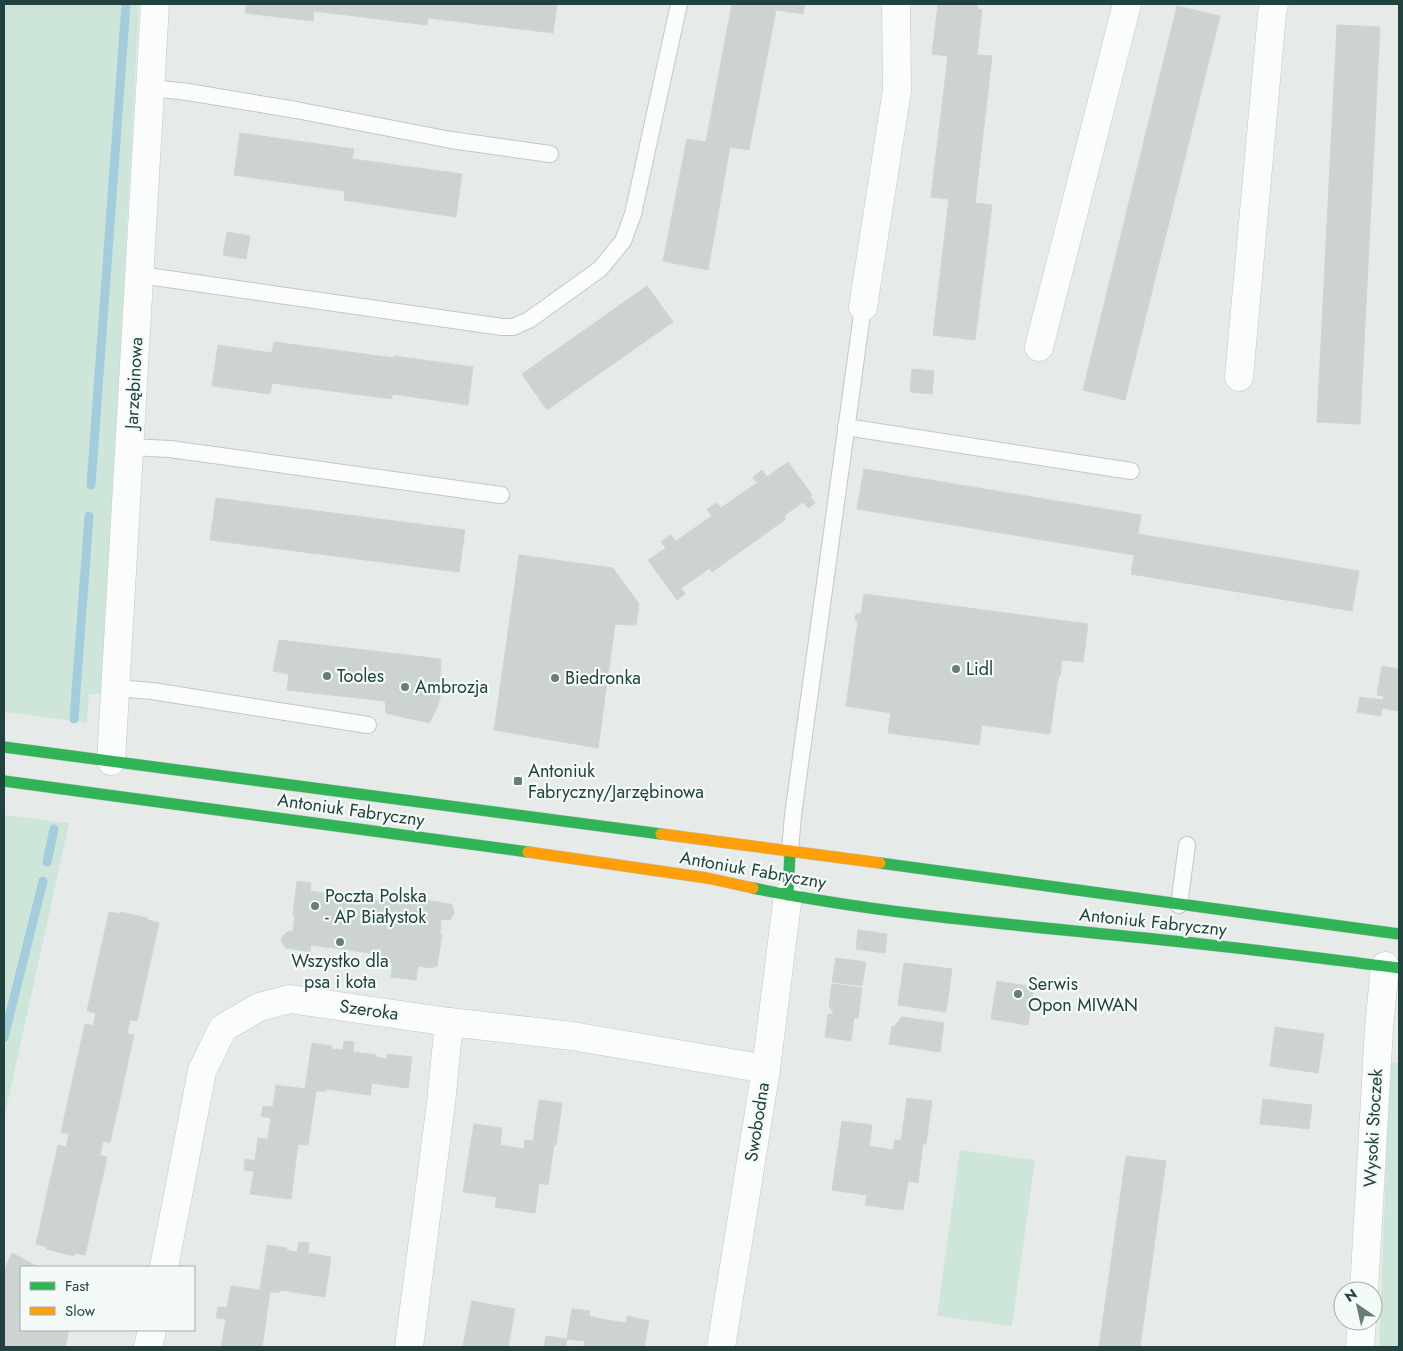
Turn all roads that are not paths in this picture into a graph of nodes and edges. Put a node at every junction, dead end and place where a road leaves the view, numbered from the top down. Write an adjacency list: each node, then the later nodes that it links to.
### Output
1 (155, 4): 6 (street, Jarzębinowa)
2 (679, 4): 8 (lane)
3 (896, 4): 9 (street)
4 (1127, 4): 10 (street)
5 (1274, 4): 11 (street)
6 (151, 88): 7 (lane); 8 (street, Jarzębinowa)
7 (550, 154)
8 (140, 275): 13 (street, Jarzębinowa)
9 (863, 307): 12 (lane)
10 (1039, 347)
11 (1239, 377)
12 (846, 427): 14 (lane); 22 (lane)
13 (130, 447): 15 (lane); 16 (street, Jarzębinowa)
14 (1131, 471)
15 (501, 495)
16 (116, 688): 17 (lane); 19 (street, Jarzębinowa)
17 (368, 725)
18 (4, 747): 19 (main road)
19 (106, 778): 20 (main road); 22 (main road, Antoniuk Fabryczny); 23 (main road, Antoniuk Fabryczny)
20 (4, 781)
21 (1186, 845): 24 (lane)
22 (790, 850): 23 (main road); 24 (main road, Antoniuk Fabryczny)
23 (788, 895): 26 (main road, Antoniuk Fabryczny); 28 (street, Swobodna)
24 (1179, 904): 25 (main road, Antoniuk Fabryczny)
25 (1399, 934)
26 (1392, 967): 30 (street, Wysoki Stoczek)
27 (449, 1022): 28 (street, Szeroka); 29 (street, Szeroka); 34 (street)
28 (766, 1069): 35 (street, Swobodna)
29 (164, 1266)
30 (1365, 1281)
31 (152, 1331): 33 (street)
32 (1361, 1331): 36 (street)
33 (148, 1347)
34 (409, 1347)
35 (721, 1347)
36 (1360, 1347)

